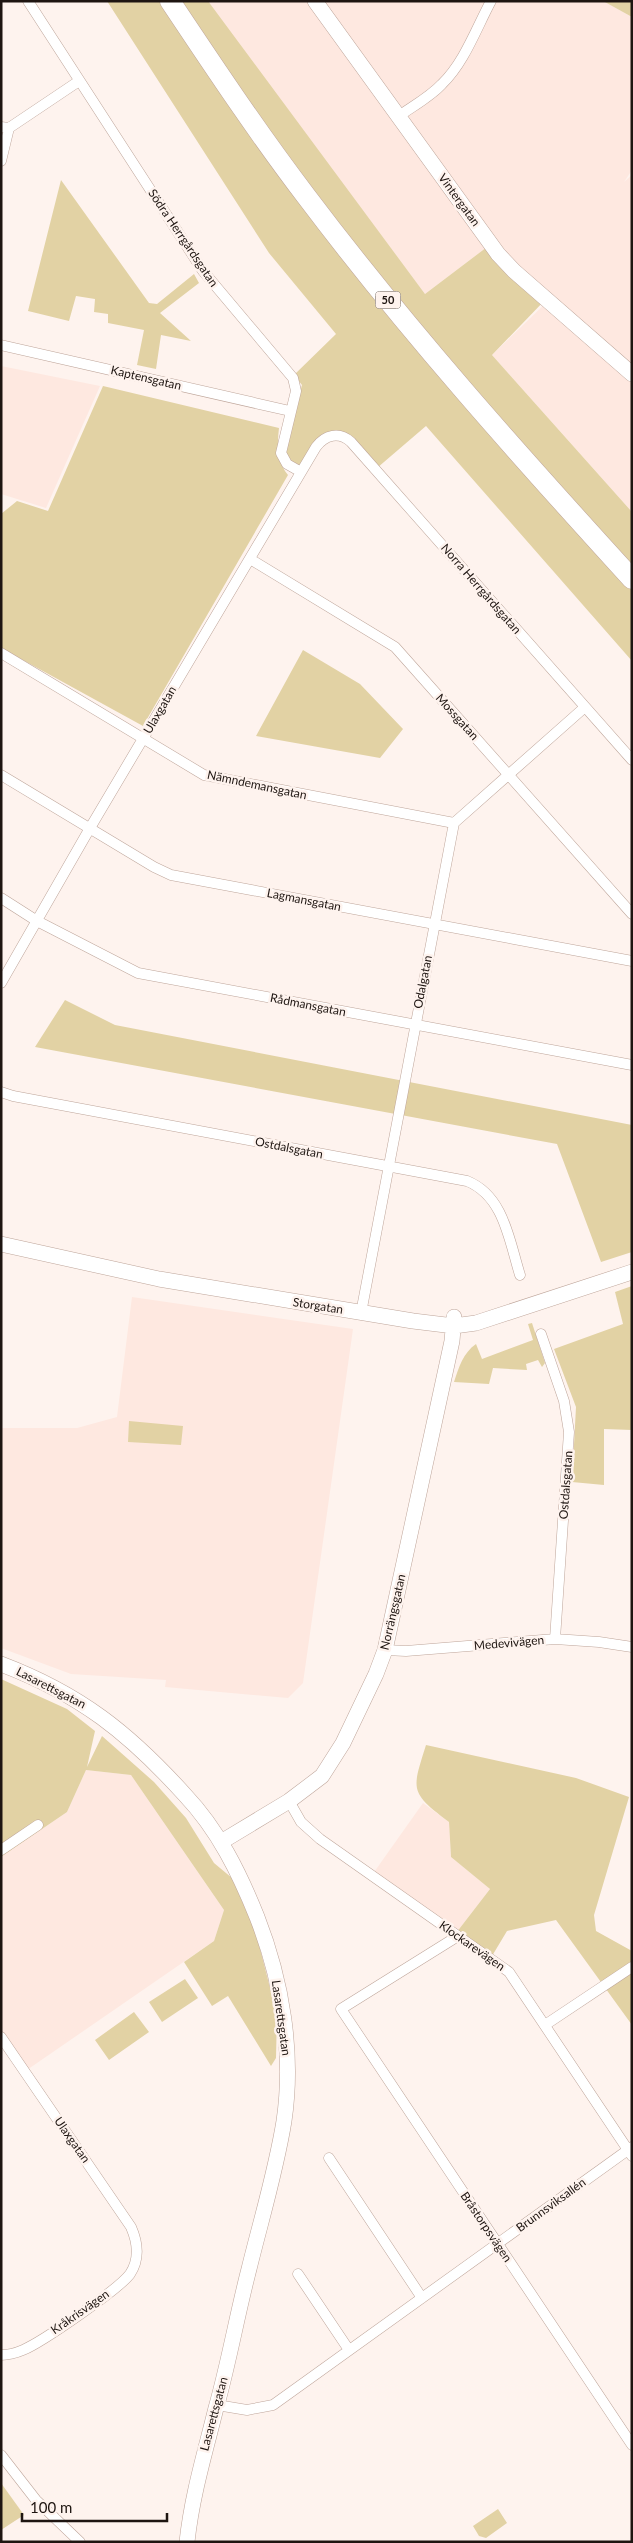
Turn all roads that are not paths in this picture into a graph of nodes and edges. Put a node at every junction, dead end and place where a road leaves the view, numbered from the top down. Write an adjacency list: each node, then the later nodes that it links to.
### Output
1 (28, 1): 6 (street, Södra Herrgårdsgatan)
2 (170, 1): 17 (highway, 50)
3 (184, 1): 16 (highway, 50)
4 (315, 1): 7 (street, Vintergatan)
5 (490, 1): 7 (street)
6 (79, 81): 8 (street); 12 (street, Södra Herrgårdsgatan)
7 (398, 116): 11 (street, Vintergatan)
8 (5, 127): 9 (street)
9 (1, 161)
10 (1, 345): 12 (street, Kaptensgatan)
11 (632, 374)
12 (290, 410): 14 (street, Södra Herrgårdsgatan)
13 (322, 440): 14 (street, Ulaxgatan); 19 (street, Norra Herrgårdsgatan)
14 (301, 472): 15 (street, Ulaxgatan)
15 (250, 559): 20 (street, Ulaxgatan); 22 (street, Mossgatan)
16 (632, 561)
17 (632, 579)
18 (1, 653): 20 (street, Nämndemansgatan)
19 (585, 707): 21 (street, Norra Herrgårdsgatan); 22 (street)
20 (144, 739): 24 (street, Nämndemansgatan); 25 (street, Ulaxgatan)
21 (632, 760)
22 (509, 774): 24 (street); 27 (street, Mossgatan)
23 (1, 775): 25 (street, Lagmansgatan)
24 (454, 823): 29 (street, Odalgatan)
25 (90, 828): 28 (street, Ulaxgatan); 29 (street, Lagmansgatan)
26 (1, 898): 28 (street, Rådmansgatan)
27 (632, 914)
28 (37, 921): 31 (street, Ulaxgatan); 32 (street, Rådmansgatan)
29 (434, 925): 30 (street, Lagmansgatan); 32 (street, Odalgatan)
30 (632, 961)
31 (1, 983)
32 (415, 1026): 33 (street, Rådmansgatan); 35 (street, Odalgatan)
33 (632, 1065)
34 (1, 1092): 35 (street, Ostdalsgatan)
35 (389, 1166): 40 (street, Ostdalsgatan); 41 (street, Odalgatan)
36 (1, 1236): 41 (street, Storgatan)
37 (1, 1244): 41 (street, Storgatan)
38 (632, 1264): 42 (street, Storgatan)
39 (632, 1272): 42 (street, Storgatan)
40 (520, 1275)
41 (362, 1309): 42 (street, Storgatan)
42 (454, 1321): 46 (street, Norrängsgatan)
43 (541, 1334): 44 (street, Ostdalsgatan)
44 (555, 1639): 45 (street, Medevivägen); 46 (street, Medevivägen)
45 (632, 1647)
46 (385, 1650): 48 (street, Norrängsgatan)
47 (1, 1664): 50 (street, Lasarettsgatan)
48 (288, 1801): 50 (street, Norrängsgatan); 52 (street, Klockarevägen)
49 (38, 1825): 51 (street)
50 (221, 1842): 64 (street, Lasarettsgatan)
51 (1, 1850)
52 (458, 1936): 54 (street, Klockarevägen); 58 (street, Bråstorpsvägen)
53 (632, 1967): 54 (street)
54 (545, 2025): 56 (street, Klockarevägen)
55 (1, 2037): 59 (street, Ulaxgatan)
56 (630, 2151): 58 (street, Brunnsviksallén)
57 (330, 2158): 61 (street)
58 (497, 2244): 61 (street, Brunnsviksallén); 65 (street, Bråstorpsvägen)
59 (137, 2247): 63 (street, Kråkrisvägen)
60 (298, 2274): 62 (street)
61 (422, 2298): 62 (street, Brunnsviksallén)
62 (349, 2350): 64 (street, Brunnsviksallén)
63 (1, 2355)
64 (217, 2405): 68 (street, Lasarettsgatan)
65 (632, 2444)
66 (1, 2455): 67 (street)
67 (80, 2542)
68 (187, 2542)

